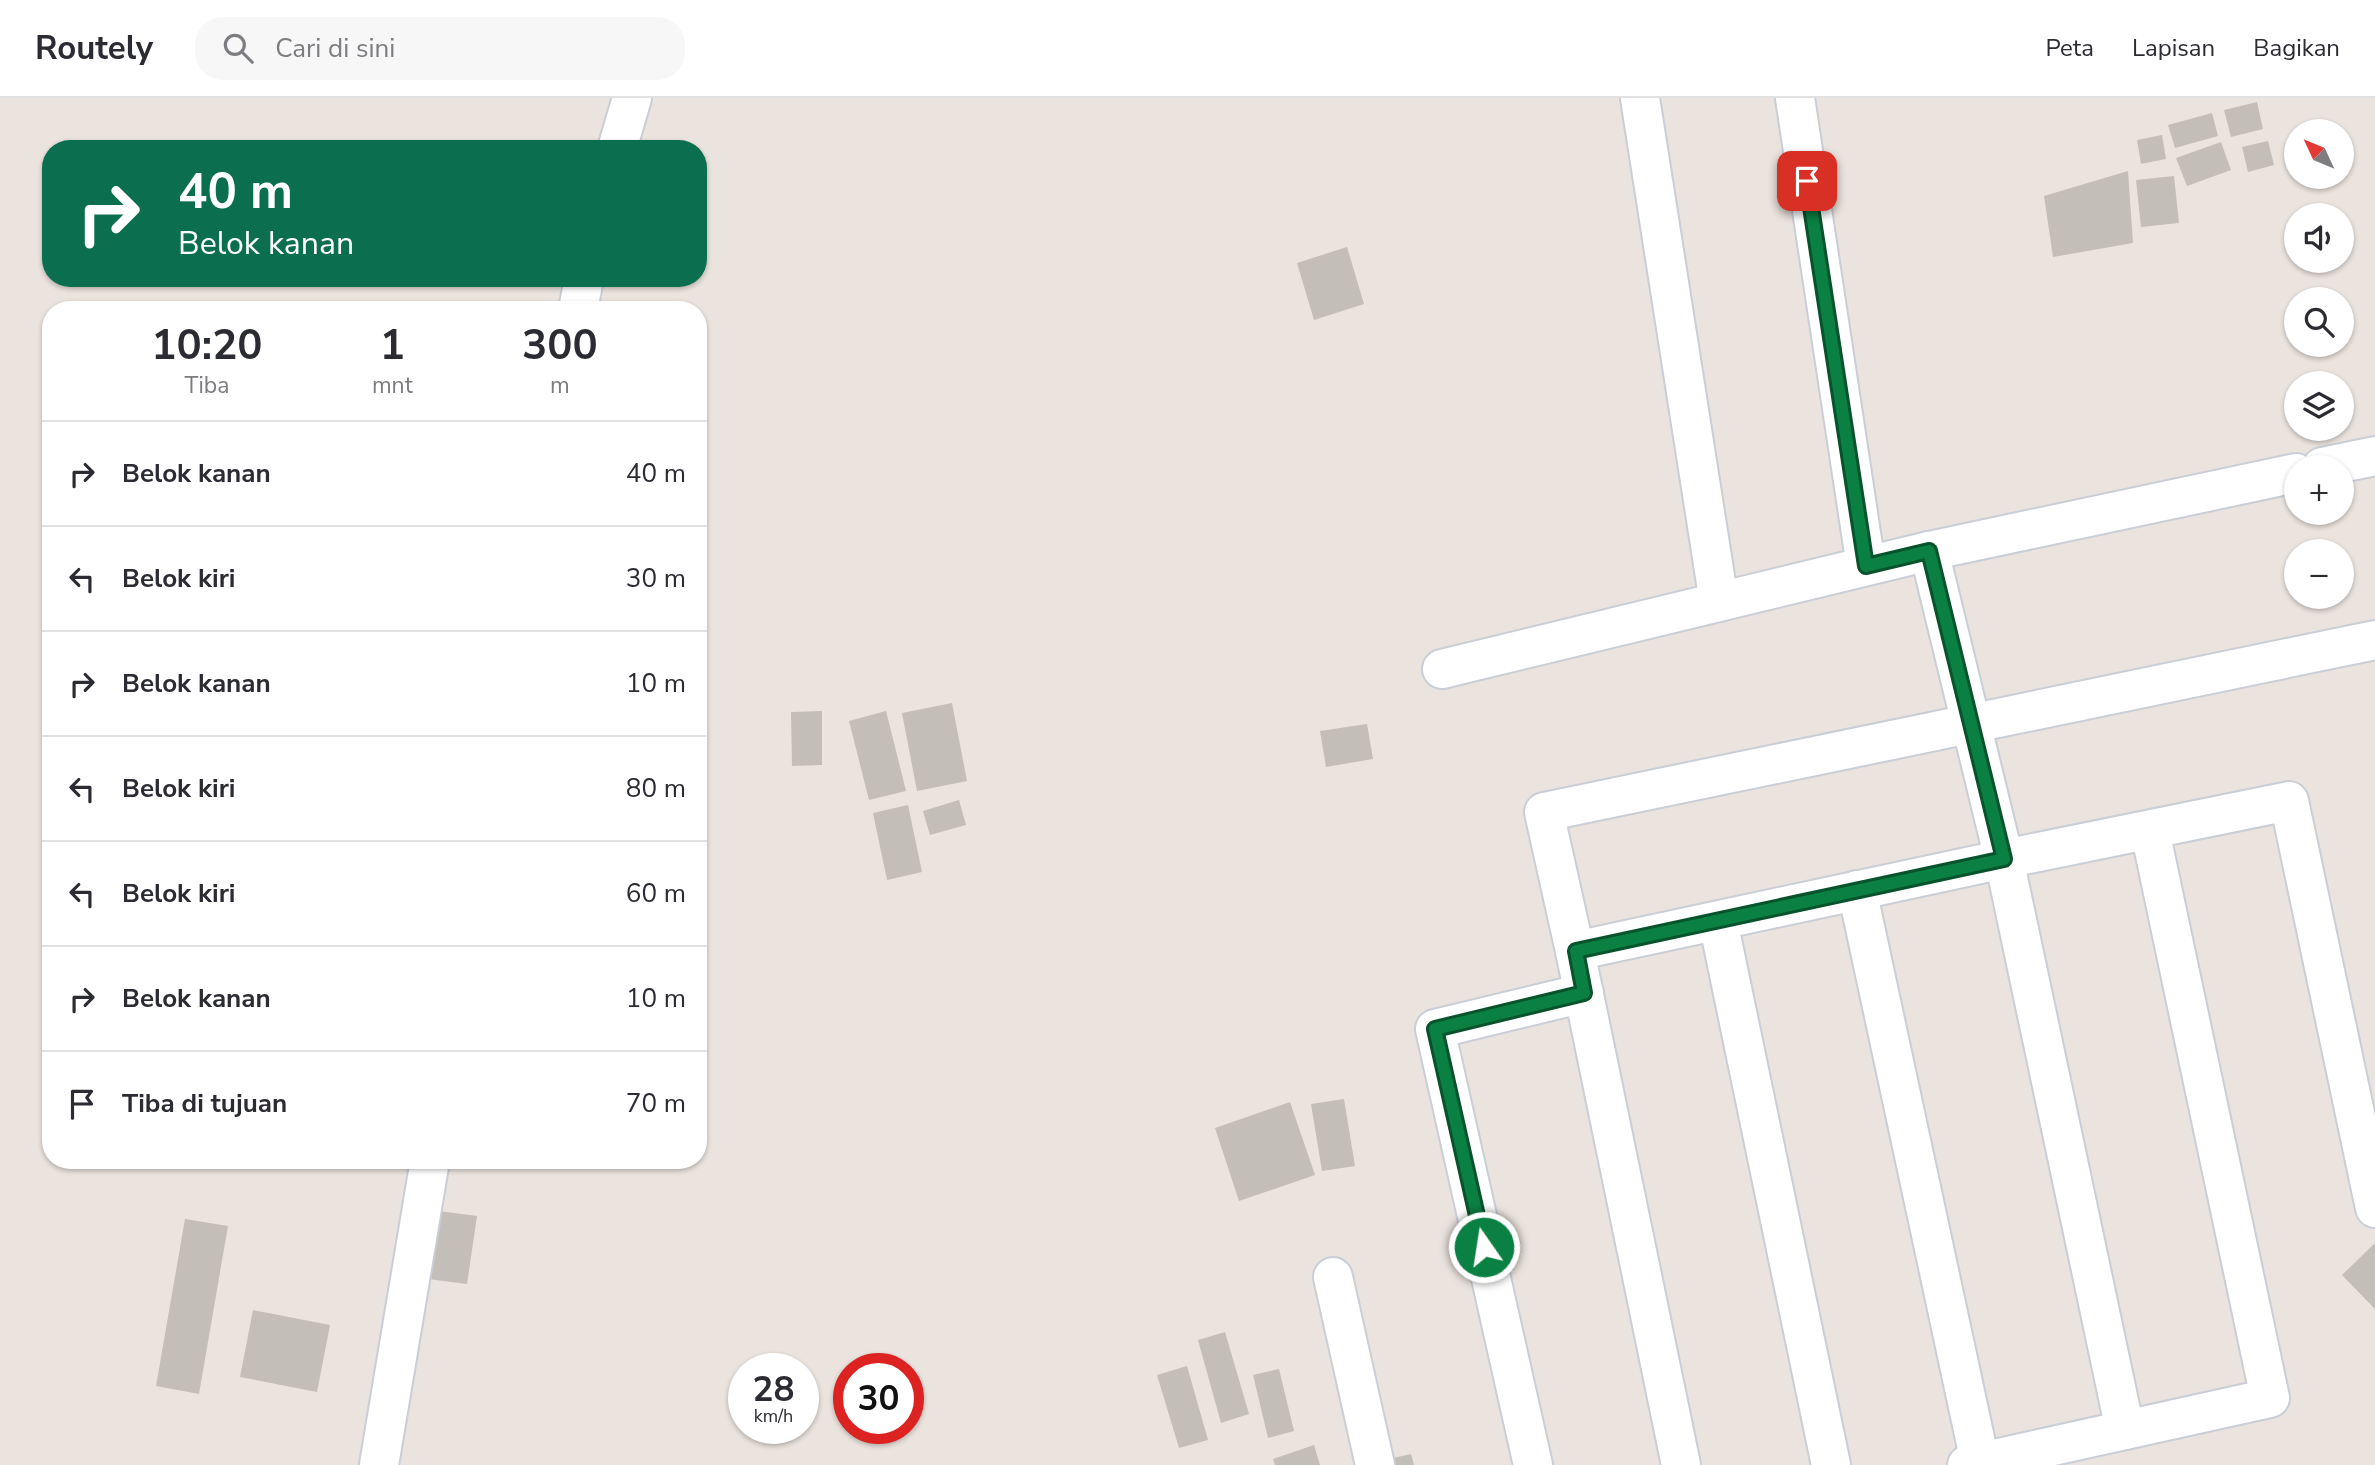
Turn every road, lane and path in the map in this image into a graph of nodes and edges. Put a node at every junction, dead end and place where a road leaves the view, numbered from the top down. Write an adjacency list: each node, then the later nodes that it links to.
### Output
1 (632, 98): 4 (street)
2 (1640, 98): 10 (street)
3 (1795, 98): 9 (street)
4 (620, 140)
5 (2375, 456): 6 (street)
6 (2354, 460)
7 (2284, 476): 8 (street)
8 (1929, 551): 9 (street); 13 (street)
9 (1866, 566): 10 (street)
10 (1719, 601): 12 (street)
11 (2375, 640): 13 (street)
12 (1442, 668)
13 (1971, 724): 15 (street); 18 (street)
14 (2150, 831): 15 (street); 21 (street); 23 (street)
15 (2004, 859): 16 (street); 23 (street)
16 (1857, 890): 17 (street); 24 (street)
17 (1718, 921): 18 (street); 29 (street)
18 (1576, 951): 19 (street)
19 (1584, 993): 27 (street); 28 (street)
20 (428, 1169): 25 (street)
21 (2375, 1208)
22 (1333, 1277): 26 (street)
23 (2125, 1430): 24 (street)
24 (1973, 1464)
25 (379, 1465)
26 (1375, 1465)
27 (1532, 1465)
28 (1681, 1465)
29 (1831, 1465)

